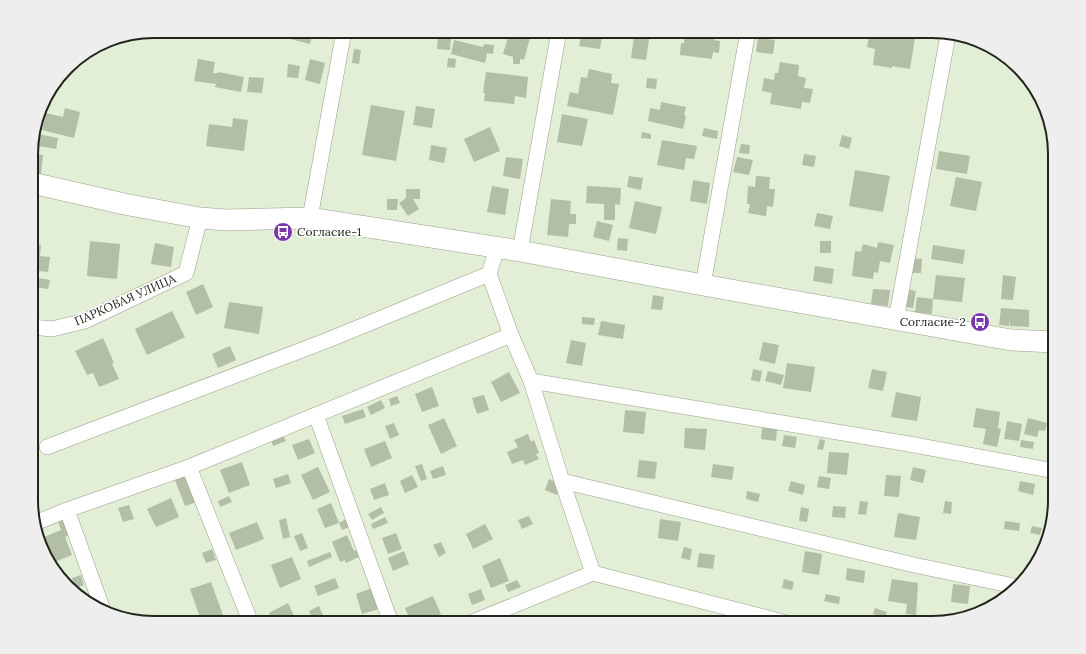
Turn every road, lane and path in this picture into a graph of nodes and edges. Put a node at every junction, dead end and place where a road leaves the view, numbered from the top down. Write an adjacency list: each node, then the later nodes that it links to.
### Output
1 (343, 38): 7 (street)
2 (558, 38): 9 (street)
3 (747, 38): 11 (street)
4 (947, 39): 12 (street)
5 (38, 184): 6 (street)
6 (200, 218): 7 (street); 13 (street, ПАРКОВАЯ УЛИЦА)
7 (310, 218): 8 (street)
8 (497, 248): 9 (street); 10 (street)
9 (520, 251): 11 (street)
10 (489, 274): 14 (street); 18 (street)
11 (703, 285): 12 (street)
12 (896, 320): 15 (street)
13 (38, 328)
14 (511, 335): 16 (street); 17 (street)
15 (1048, 342)
16 (531, 381): 20 (street); 21 (street)
17 (316, 415): 19 (street); 28 (street)
18 (48, 447)
19 (189, 467): 22 (street); 27 (street)
20 (1048, 469)
21 (562, 481): 24 (street); 25 (street)
22 (67, 510): 23 (street); 26 (street)
23 (40, 521)
24 (593, 573): 29 (street); 30 (street)
25 (1011, 585)
26 (101, 603)
27 (248, 616)
28 (388, 616)
29 (487, 616)
30 (760, 616)

